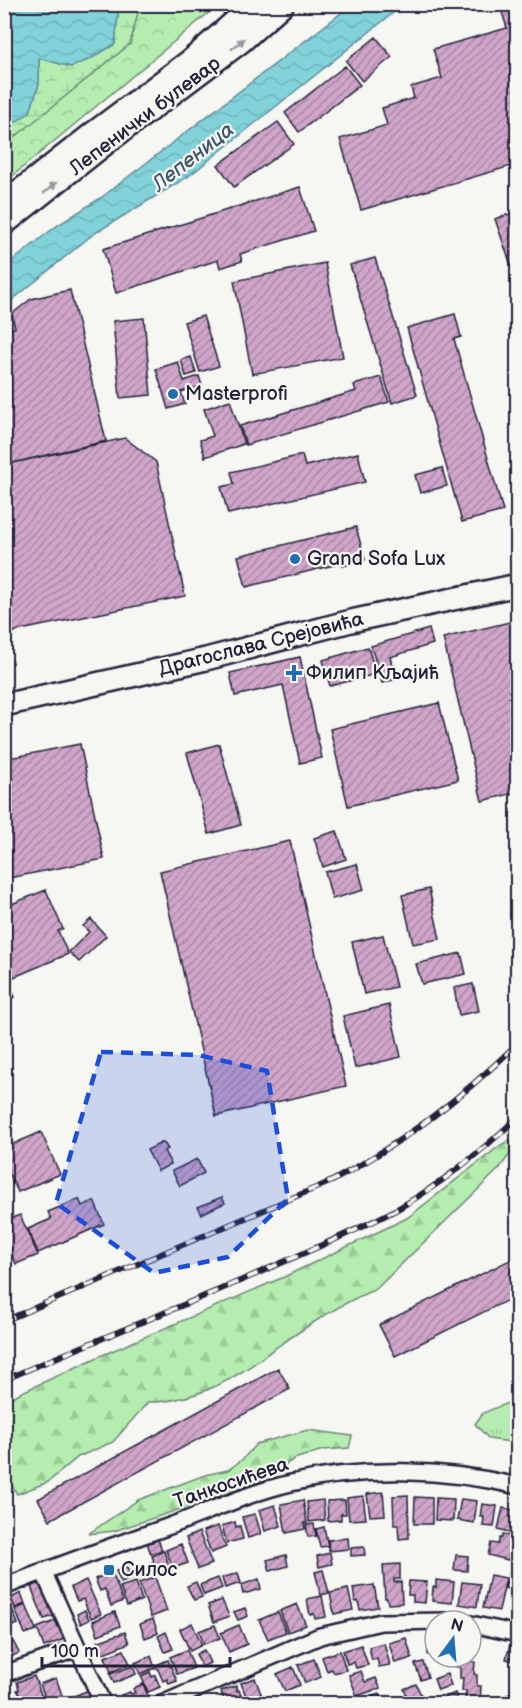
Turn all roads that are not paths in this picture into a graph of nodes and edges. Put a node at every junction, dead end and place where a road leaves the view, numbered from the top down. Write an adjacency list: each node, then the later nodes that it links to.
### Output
1 (254, 4): 3 (main road, Лепенички булевар)
2 (283, 4): 4 (main road, Лепенички булевар, one-way to 2)
3 (4, 203)
4 (4, 224)
5 (518, 585): 6 (main road, Драгослава Срејовића)
6 (4, 705)
7 (518, 1486): 8 (street, Танкосићева)
8 (43, 1571): 9 (street, Танкосићева); 13 (street)
9 (4, 1587)
10 (423, 1621): 17 (street)
11 (483, 1627): 12 (street)
12 (518, 1634)
13 (78, 1648): 14 (street); 16 (street)
14 (4, 1674)
15 (518, 1699): 18 (street)
16 (103, 1704)
17 (162, 1704)
18 (510, 1704)

